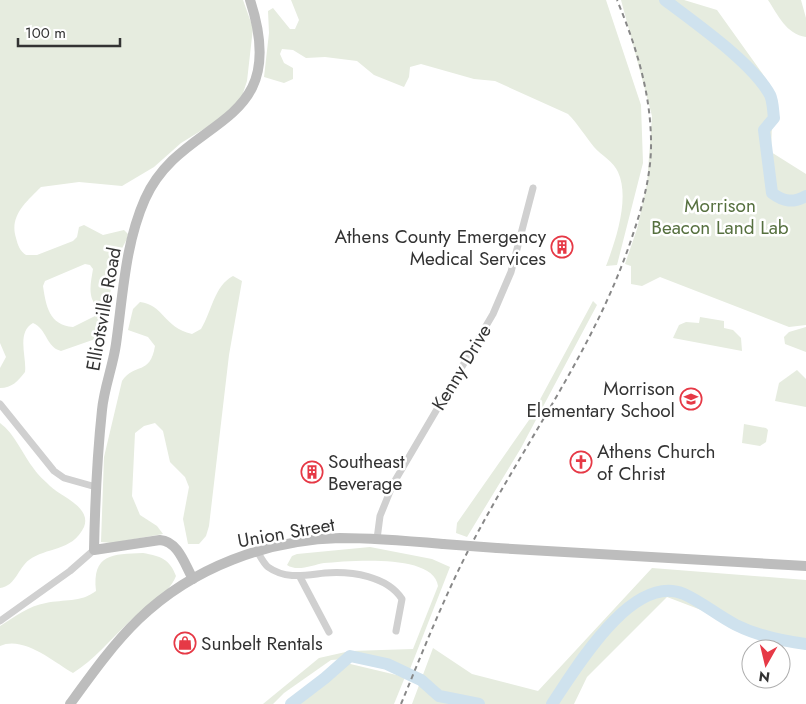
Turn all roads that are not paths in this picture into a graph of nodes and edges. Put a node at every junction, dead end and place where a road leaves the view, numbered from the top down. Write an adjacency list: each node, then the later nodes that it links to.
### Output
1 (250, 0): 4 (main road, Elliotsville Road)
2 (533, 188): 5 (street, Kenny Drive)
3 (0, 404): 4 (street)
4 (96, 487): 6 (main road, Elliotsville Road)
5 (377, 539): 7 (main road, Union Street); 8 (main road, Union Street, bridge)
6 (94, 550): 10 (main road); 11 (street)
7 (257, 551): 9 (street); 10 (main road, Union Street)
8 (806, 566)
9 (300, 577): 12 (street); 13 (street)
10 (193, 579): 14 (main road, Union Street)
11 (0, 621)
12 (329, 632)
13 (396, 632)
14 (70, 704)

